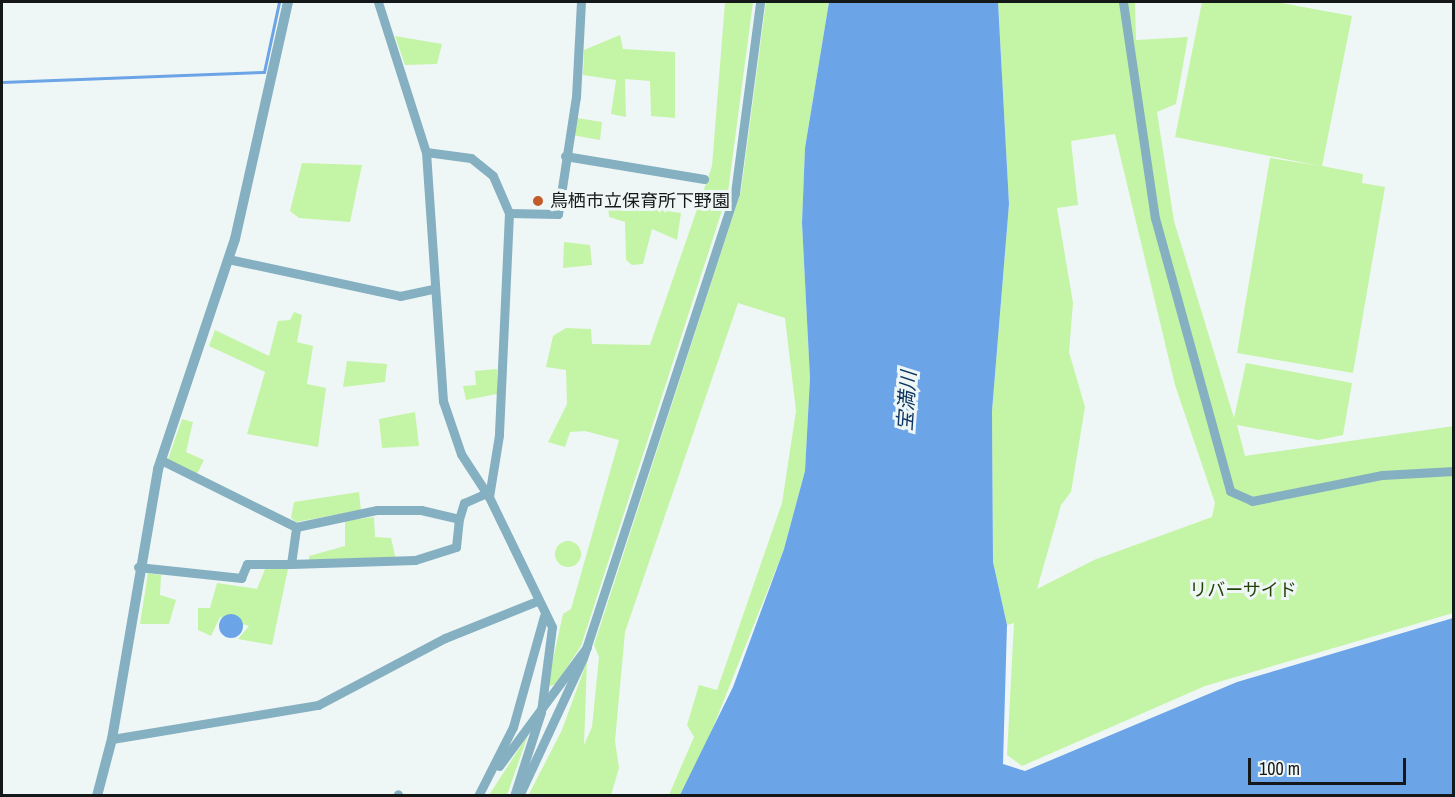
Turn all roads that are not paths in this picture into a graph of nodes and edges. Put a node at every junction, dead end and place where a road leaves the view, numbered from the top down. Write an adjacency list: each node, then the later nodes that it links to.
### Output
1 (288, 2): 10 (street)
2 (378, 2): 6 (street)
3 (581, 2): 7 (street)
4 (760, 2): 21 (street)
5 (1124, 2): 13 (street)
6 (426, 152): 9 (street); 11 (street)
7 (565, 156): 8 (street); 9 (street)
8 (704, 179)
9 (509, 213): 14 (street)
10 (228, 259): 11 (street); 12 (street)
11 (434, 290): 14 (street)
12 (161, 460): 16 (street); 18 (street)
13 (1454, 471)
14 (488, 495): 15 (street); 19 (street)
15 (459, 519): 16 (street); 17 (street)
16 (296, 527): 17 (street)
17 (291, 564): 18 (street)
18 (138, 567): 23 (street)
19 (537, 602): 20 (street); 23 (street)
20 (544, 616): 22 (street); 24 (street)
21 (587, 647): 22 (street); 28 (street)
22 (542, 712): 24 (street); 27 (street)
23 (112, 739): 25 (street)
24 (486, 783): 26 (street)
25 (97, 795)
26 (478, 795)
27 (514, 795)
28 (519, 795)

